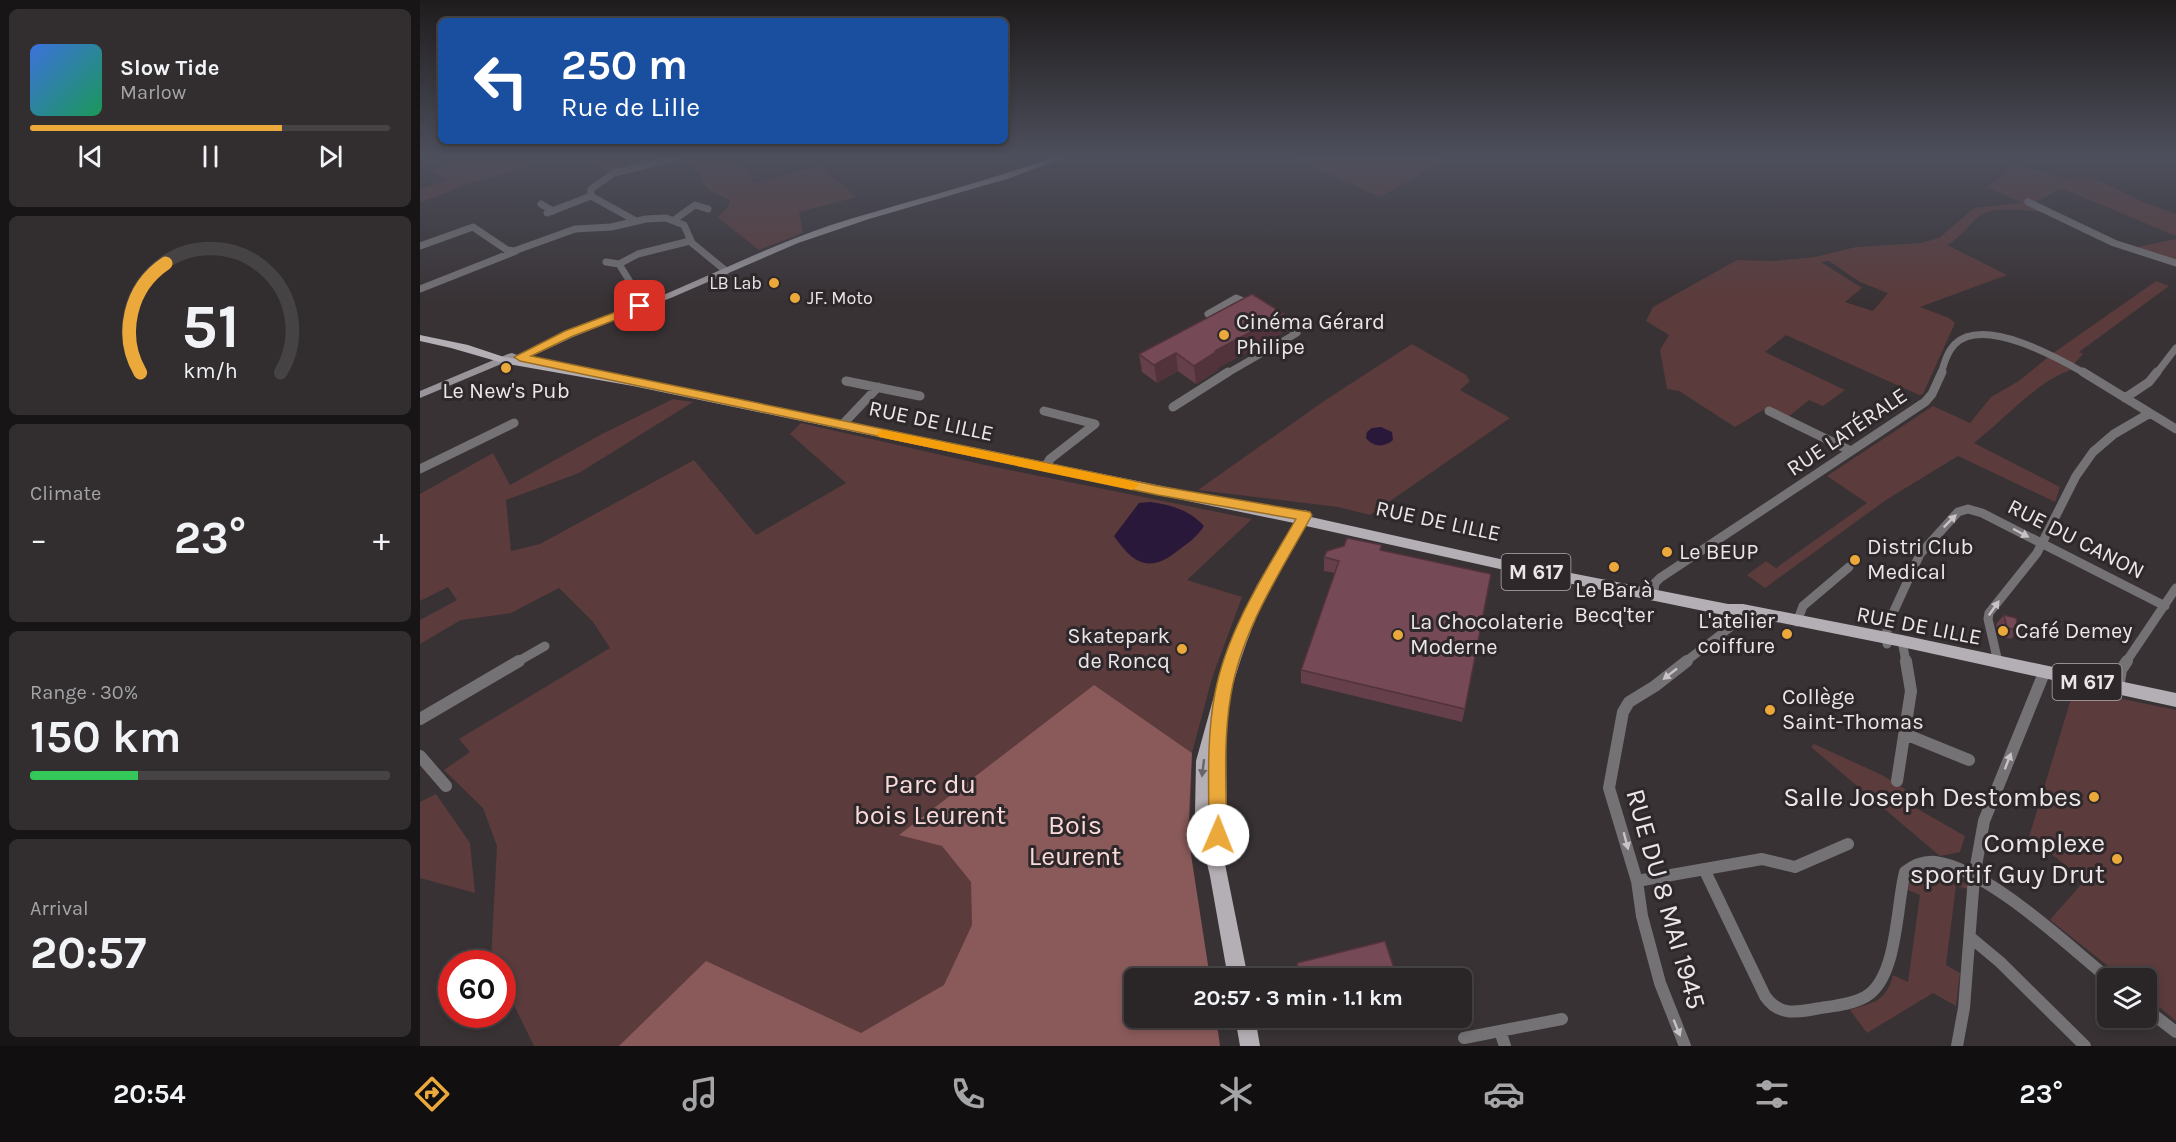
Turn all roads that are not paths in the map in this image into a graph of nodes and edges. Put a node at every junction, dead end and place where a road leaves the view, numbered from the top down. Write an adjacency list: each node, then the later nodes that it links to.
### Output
1 (542, 205): 2 (street)
2 (568, 205)
3 (607, 205): 10 (street)
4 (692, 205): 9 (street)
5 (695, 205): 8 (street)
6 (911, 205): 17 (main road)
7 (2034, 205): 15 (street)
8 (708, 209)
9 (674, 220): 10 (street); 11 (street)
10 (636, 221): 13 (street)
11 (690, 241): 16 (street); 17 (street)
12 (420, 246): 13 (street)
13 (518, 250): 19 (street)
14 (606, 262): 16 (street)
15 (2176, 262)
16 (619, 264): 18 (street)
17 (726, 271): 25 (main road)
18 (632, 285)
19 (420, 289)
20 (1258, 307): 21 (street)
21 (1208, 314)
22 (1268, 314): 31 (street)
23 (420, 338): 25 (main road, RUE DE LILLE / M 617)
24 (2176, 348): 30 (street)
25 (511, 359): 28 (main road); 36 (main road, RUE DE LILLE / M 617)
26 (846, 381): 27 (street)
27 (878, 387): 29 (street); 36 (street)
28 (420, 395)
29 (920, 396)
30 (2125, 398): 34 (street); 38 (street, RUE LATÉRALE)
31 (1173, 407)
32 (1044, 411): 39 (street)
33 (1769, 411): 38 (street)
34 (2150, 413): 37 (street); 42 (street)
35 (514, 423): 40 (street)
36 (842, 425): 39 (main road, RUE DE LILLE / M 617)
37 (2176, 429)
38 (1851, 451): 45 (street, RUE LATÉRALE)
39 (1045, 467): 41 (main road, RUE DE LILLE / M 617)
40 (420, 469)
41 (1304, 518): 45 (main road, RUE DE LILLE / M 617); 66 (main road)
42 (2043, 545): 46 (street, RUE DU CANON); 49 (street, RUE DU CANON, one-way to 42); 51 (street, one-way to 42)
43 (1849, 567): 48 (street)
44 (2176, 588): 46 (street)
45 (1654, 592): 47 (main road, RUE DE LILLE / M 617)
46 (2165, 606): 53 (street)
47 (1750, 612): 48 (main road, RUE DE LILLE / M 617); 64 (street, RUE DU 8 MAI 1945, one-way to 64)
48 (1797, 622): 49 (main road, RUE DE LILLE / M 617)
49 (1895, 643): 51 (main road, RUE DE LILLE / M 617); 56 (street)
50 (545, 646): 55 (street)
51 (1998, 663): 52 (main road, RUE DE LILLE / M 617)
52 (2044, 673): 53 (main road, RUE DE LILLE / M 617); 63 (street, one-way to 52)
53 (2118, 688): 54 (main road, RUE DE LILLE / M 617)
54 (2176, 700)
55 (420, 718)
56 (1905, 734): 58 (street); 59 (street)
57 (420, 756): 60 (street)
58 (1969, 760)
59 (1897, 782)
60 (446, 786)
61 (1848, 844): 62 (street)
62 (1704, 869): 63 (street); 64 (street)
63 (1974, 877): 65 (street); 67 (street)
64 (1637, 880): 76 (street, RUE DU 8 MAI 1945, one-way to 76)
65 (1970, 937): 77 (street); 78 (street)
66 (1236, 968)
67 (2097, 969)
68 (2157, 1017): 72 (street)
69 (1562, 1019): 71 (street)
70 (1247, 1028): 74 (main road)
71 (1500, 1031): 73 (street); 75 (street)
72 (2176, 1032)
73 (1464, 1038)
74 (1250, 1046)
75 (1504, 1046)
76 (1684, 1046)
77 (1957, 1046)
78 (2085, 1046)

